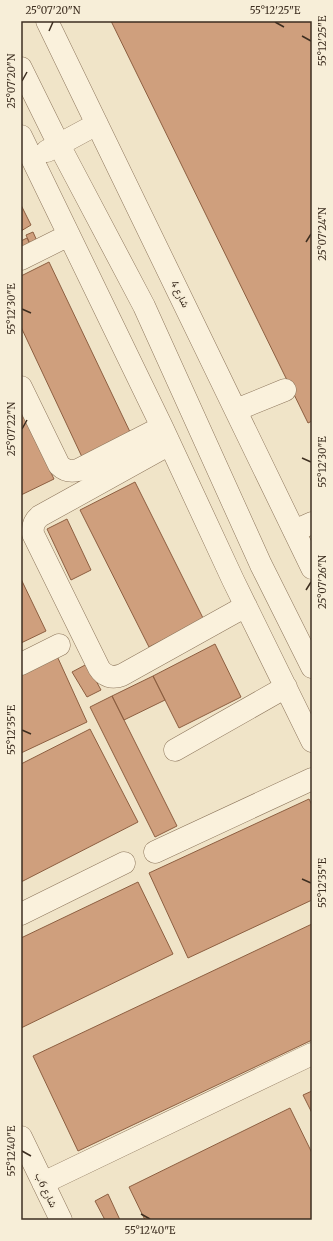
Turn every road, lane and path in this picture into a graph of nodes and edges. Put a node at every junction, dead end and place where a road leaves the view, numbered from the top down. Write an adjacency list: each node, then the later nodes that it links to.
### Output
1 (47, 21): 3 (street, شارع 4)
2 (21, 68): 5 (street)
3 (97, 124): 5 (street); 11 (street, شارع 4)
4 (21, 136): 6 (street)
5 (59, 145): 6 (street); 14 (street)
6 (26, 162): 7 (street)
7 (69, 234): 8 (street); 12 (street)
8 (21, 259)
9 (21, 387): 12 (street)
10 (285, 390): 11 (street)
11 (236, 410): 13 (street, شارع 4)
12 (166, 436): 16 (street); 17 (street)
13 (303, 527): 15 (street, شارع 4)
14 (261, 565): 16 (street); 20 (street)
15 (312, 568)
16 (233, 580): 17 (street)
17 (246, 606): 21 (street)
18 (59, 645): 19 (street)
19 (21, 664)
20 (312, 667)
21 (286, 687): 22 (street); 23 (street)
22 (312, 741)
23 (175, 750)
24 (312, 779): 25 (street)
25 (155, 852)
26 (124, 863): 27 (street)
27 (21, 914)
28 (312, 1054): 30 (street)
29 (21, 1137): 30 (street, شارع 6ب)
30 (43, 1182): 31 (street, شارع 6ب)
31 (62, 1220)

